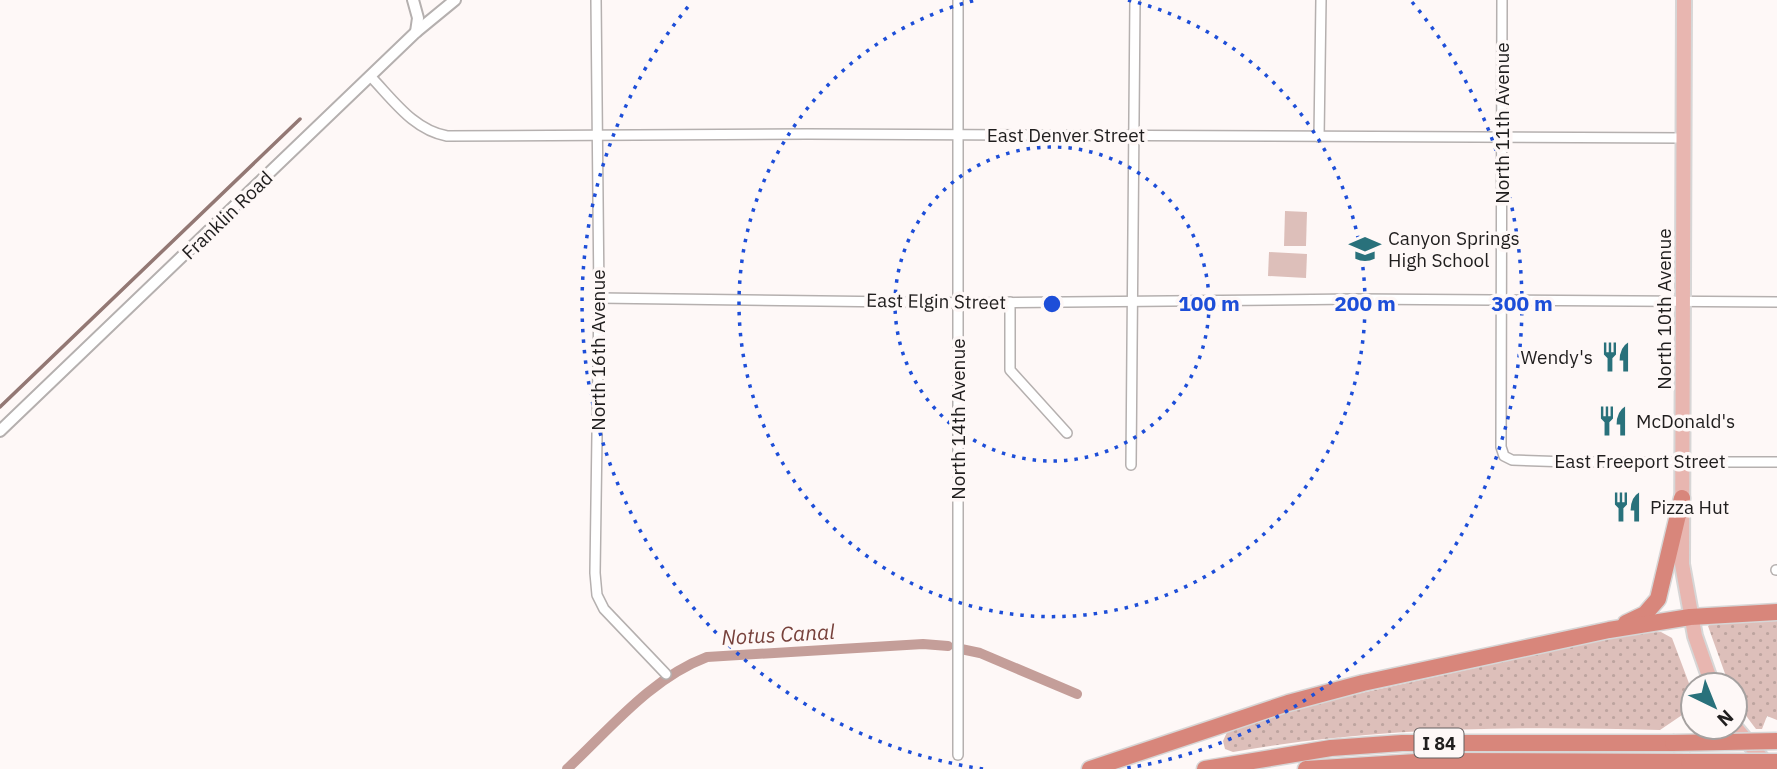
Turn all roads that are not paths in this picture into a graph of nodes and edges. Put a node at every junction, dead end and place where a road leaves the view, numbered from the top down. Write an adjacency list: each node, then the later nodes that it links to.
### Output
1 (413, 0): 9 (street)
2 (455, 0): 9 (street, Franklin Road)
3 (596, 0): 11 (street, North 16th Avenue)
4 (958, 0): 12 (street, North 14th Avenue)
5 (1135, 0): 13 (street)
6 (1321, 0): 14 (street)
7 (1502, 0): 16 (street, North 11th Avenue)
8 (1684, 0): 15 (main road, North 10th Avenue)
9 (416, 32): 10 (street, Franklin Road)
10 (371, 77): 11 (street, East Denver Street); 24 (street, Franklin Road)
11 (596, 133): 12 (street, East Denver Street); 17 (street, North 16th Avenue)
12 (957, 134): 13 (street, East Denver Street); 18 (street, North 14th Avenue)
13 (1134, 135): 14 (street, East Denver Street); 19 (street)
14 (1319, 137): 16 (street, East Denver Street)
15 (1684, 138): 16 (street, East Denver Street); 22 (main road, North 10th Avenue)
16 (1503, 139): 20 (street, North 11th Avenue)
17 (599, 298): 18 (street, East Elgin Street); 35 (street, North 16th Avenue)
18 (958, 301): 21 (street, East Elgin Street); 38 (street, North 14th Avenue)
19 (1133, 301): 20 (street, East Elgin Street); 21 (street, East Elgin Street); 29 (street)
20 (1501, 301): 22 (street, East Elgin Street); 26 (street, North 11th Avenue)
21 (1010, 302): 25 (street)
22 (1684, 302): 23 (street, East Elgin Street); 27 (main road, North 10th Avenue)
23 (1777, 302)
24 (0, 431)
25 (1067, 433)
26 (1504, 456): 27 (street, East Freeport Street)
27 (1683, 462): 28 (street, East Freeport Street); 30 (main road, North 10th Avenue)
28 (1777, 462)
29 (1131, 465)
30 (1682, 498): 32 (main road, North 10th Avenue); 33 (highway)
31 (1777, 612): 32 (highway)
32 (1690, 617): 33 (highway); 34 (main road, North 10th Avenue)
33 (1609, 630): 40 (highway)
34 (1707, 671)
35 (666, 674)
36 (1747, 741): 43 (main road)
37 (1777, 741): 41 (highway, I 84, bridge)
38 (958, 755)
39 (1777, 762): 42 (highway, I 84, bridge)
40 (1090, 769)
41 (1205, 769)
42 (1306, 769)
43 (1770, 769)

